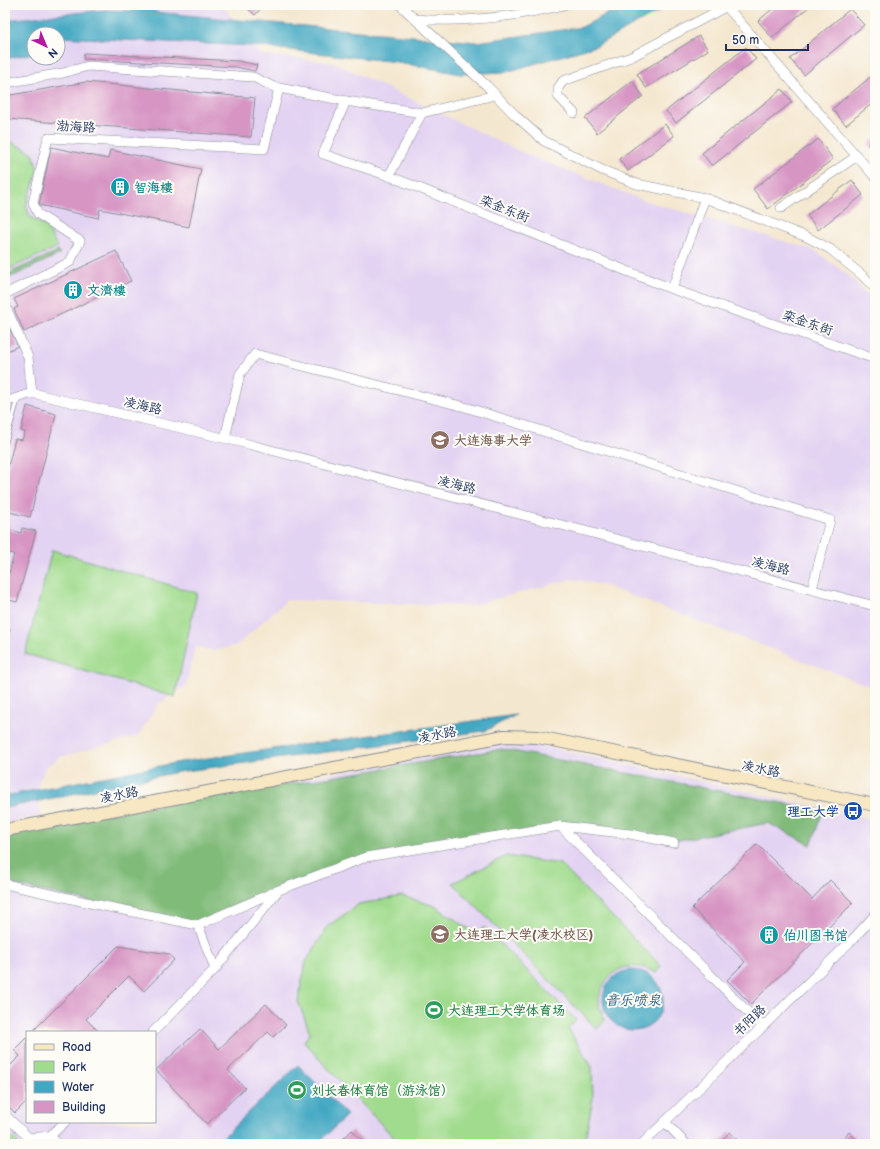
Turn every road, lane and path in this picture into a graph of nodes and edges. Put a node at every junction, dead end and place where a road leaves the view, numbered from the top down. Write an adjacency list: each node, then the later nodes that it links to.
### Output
1 (400, 5): 4 (street)
2 (564, 5): 4 (street)
3 (728, 6): 10 (street); 11 (street)
4 (418, 23): 7 (street)
5 (5, 84): 6 (street)
6 (279, 88): 8 (street); 18 (street, 渤海路)
7 (496, 95): 9 (street); 14 (street)
8 (346, 101): 9 (street); 12 (street, 栾金东街)
9 (422, 113): 12 (street)
10 (574, 113)
11 (857, 156): 13 (street); 15 (street)
12 (389, 176): 17 (street, 栾金东街)
13 (875, 177)
14 (705, 198): 16 (street); 17 (street)
15 (781, 208)
16 (875, 288)
17 (672, 289): 20 (street, 栾金东街)
18 (5, 294)
19 (5, 305): 21 (street)
20 (875, 359)
21 (32, 393): 22 (street); 24 (street, 凌海路)
22 (18, 398): 23 (street); 25 (lane)
23 (5, 402)
24 (225, 438): 26 (street, 凌海路); 26 (street)
25 (5, 443)
26 (812, 589): 27 (street, 凌海路)
27 (875, 606)
28 (875, 805): 30 (main road, 凌水路)
29 (560, 826): 31 (street); 33 (street); 39 (street)
30 (5, 830)
31 (674, 843)
32 (5, 884): 35 (street)
33 (279, 890): 35 (street); 38 (street)
34 (875, 915): 37 (street, 书阳路)
35 (198, 925): 38 (street)
36 (875, 925): 37 (street)
37 (853, 939): 39 (street, 书阳路)
38 (215, 969): 40 (street)
39 (762, 1026): 42 (street, 书阳路)
40 (154, 1031)
41 (5, 1115): 44 (street)
42 (665, 1122): 46 (street, 书阳路); 47 (street)
43 (64, 1123): 44 (street)
44 (50, 1136): 45 (street)
45 (58, 1144)
46 (642, 1144)
47 (686, 1144)

